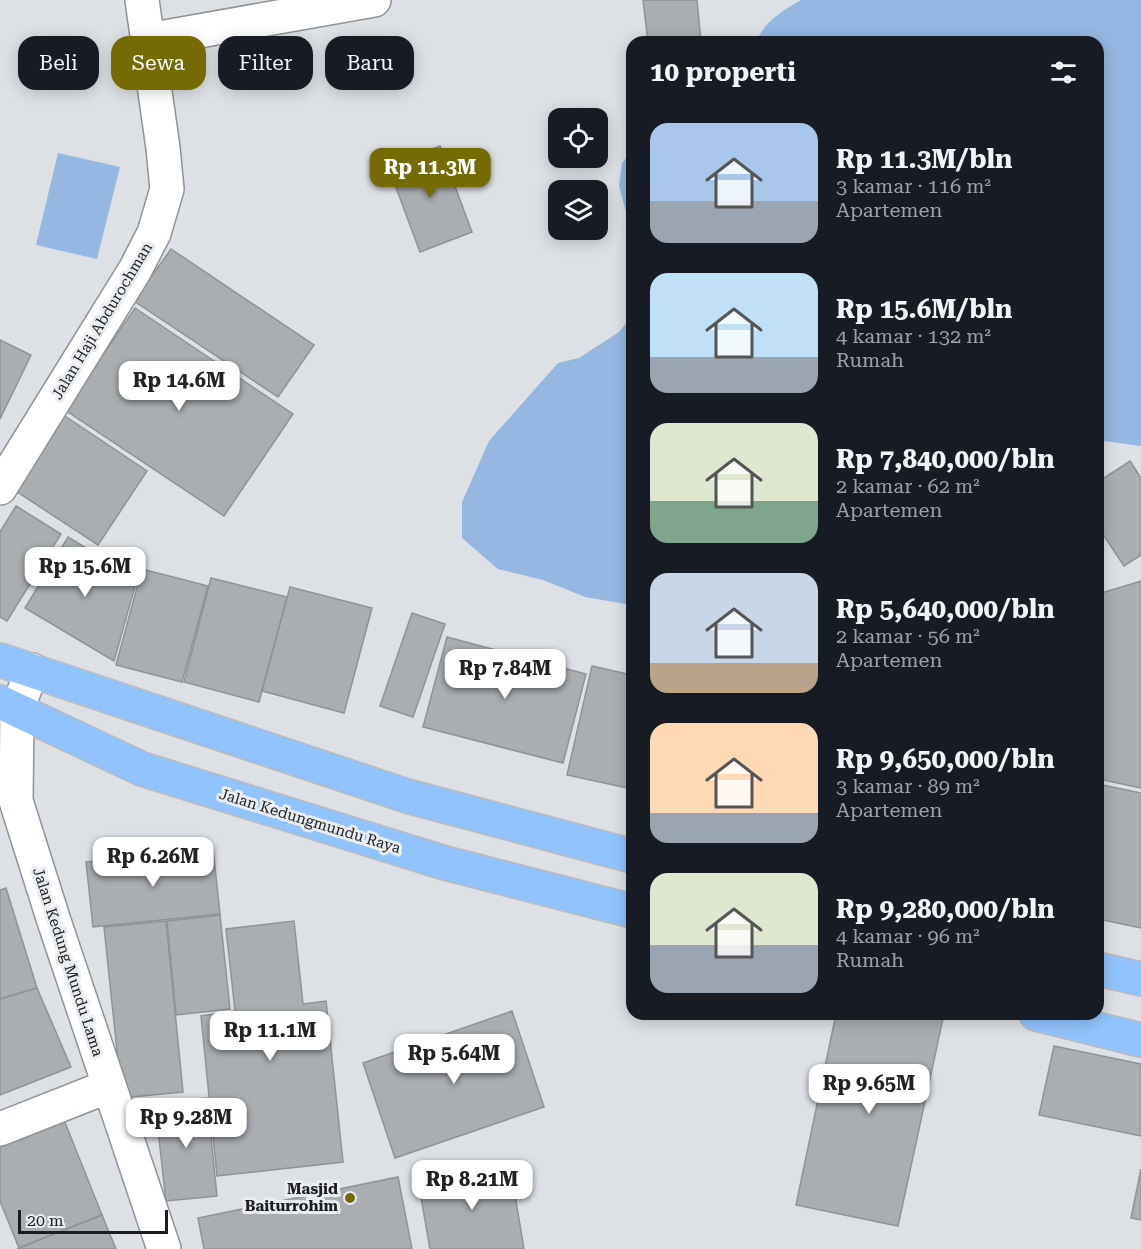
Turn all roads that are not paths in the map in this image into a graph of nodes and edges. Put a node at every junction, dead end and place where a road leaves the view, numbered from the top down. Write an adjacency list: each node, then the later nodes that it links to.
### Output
1 (142, 0): 3 (street, Jalan Haji Abdurochman)
2 (374, 0): 4 (street)
3 (147, 36)
4 (171, 36)
5 (154, 90): 6 (street, Jalan Haji Abdurochman)
6 (0, 488)
7 (0, 660): 8 (main road)
8 (32, 670): 9 (street, Jalan Kedung Mundu Lama); 11 (main road)
9 (8, 706): 10 (street, Jalan Kedung Mundu Lama); 12 (main road, Jalan Kedungmundu Raya)
10 (8, 803): 17 (street, Jalan Kedung Mundu Lama)
11 (626, 854)
12 (626, 909)
13 (1104, 970): 14 (main road)
14 (1141, 979)
15 (1060, 1020): 16 (main road)
16 (1141, 1040)
17 (109, 1086): 18 (street); 19 (street, Jalan Kedung Mundu Lama)
18 (0, 1129)
19 (164, 1249)

